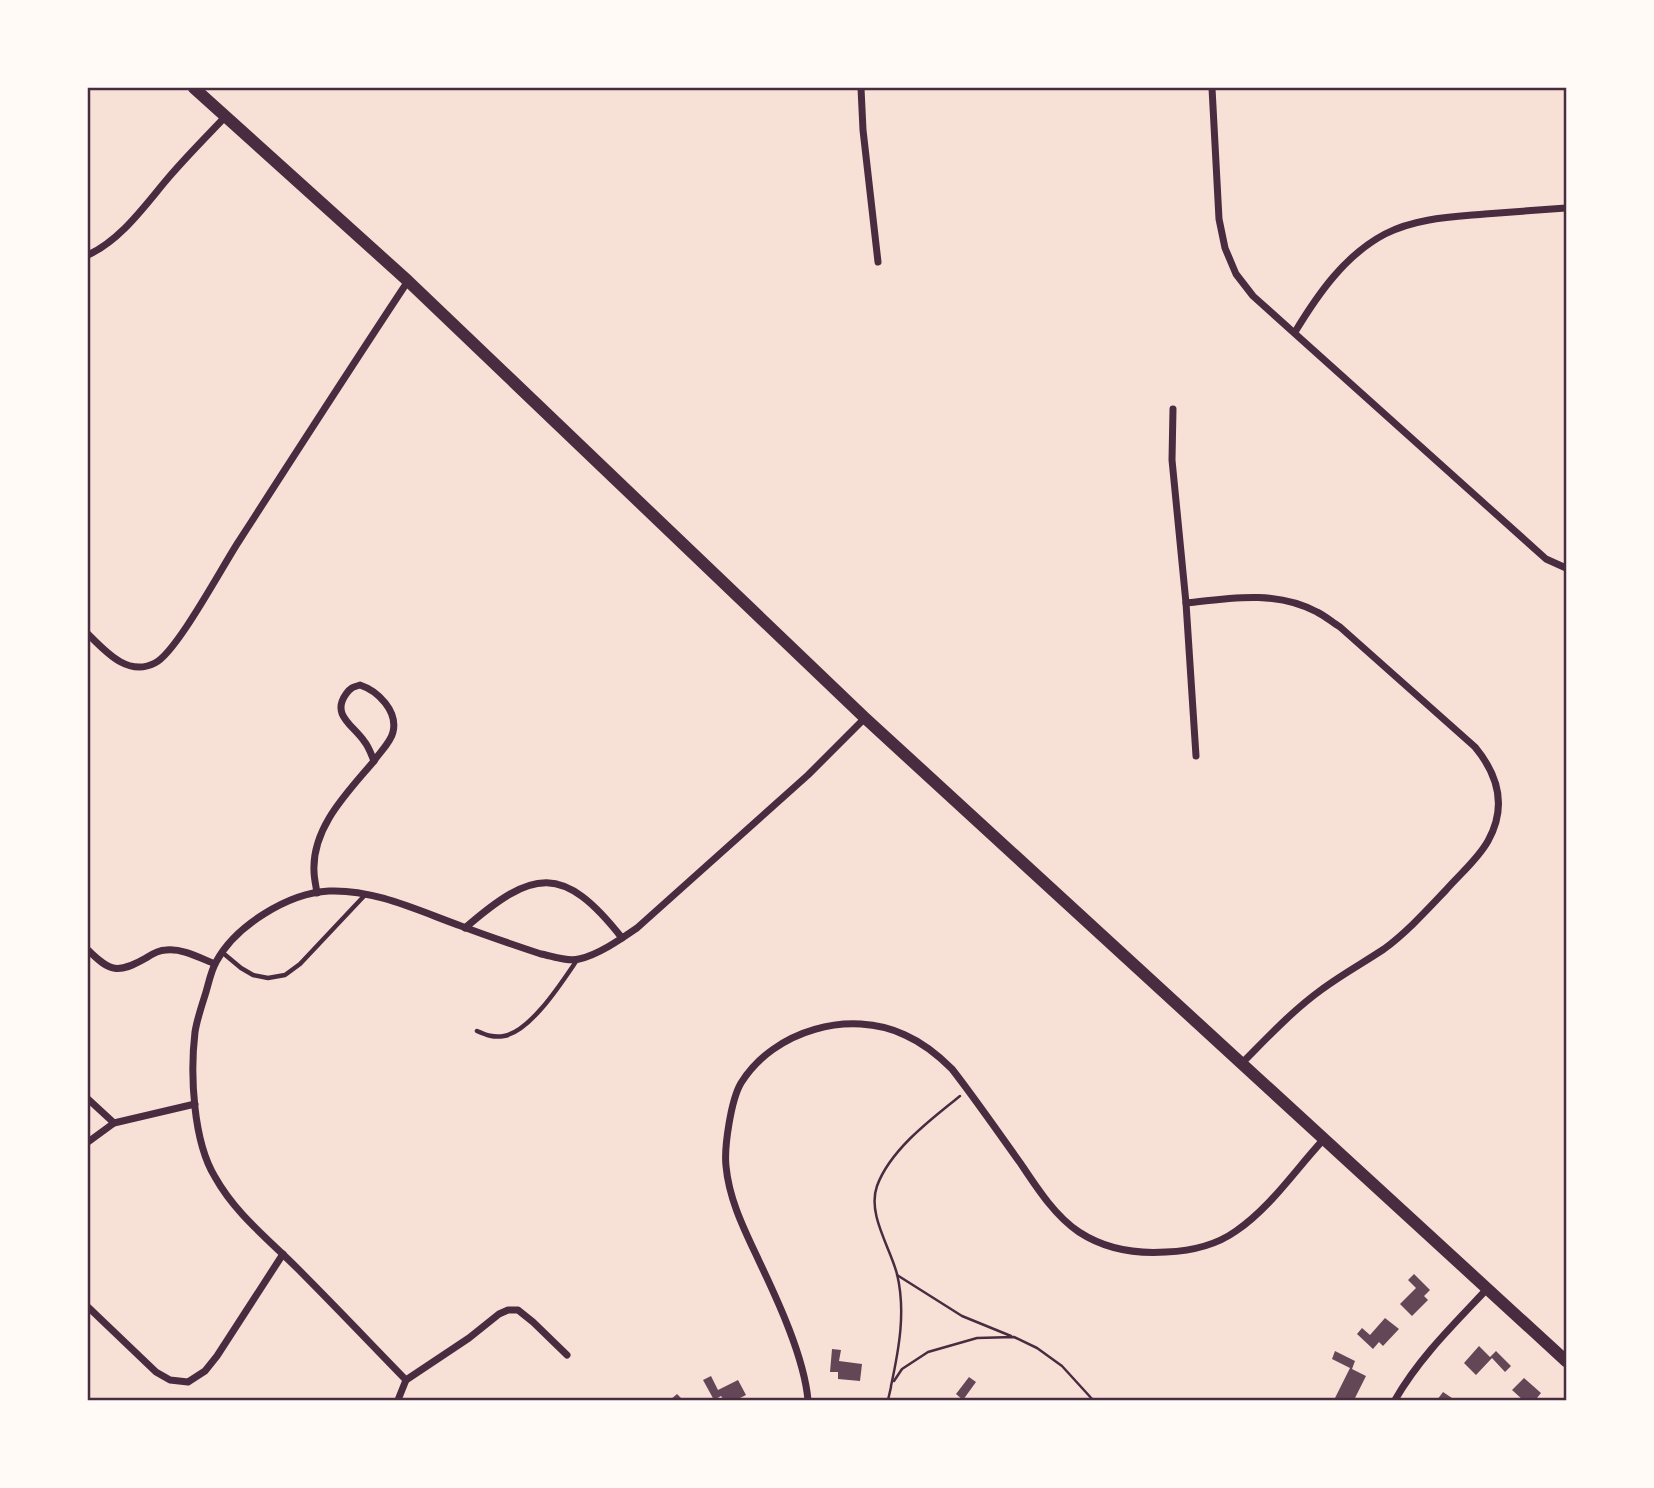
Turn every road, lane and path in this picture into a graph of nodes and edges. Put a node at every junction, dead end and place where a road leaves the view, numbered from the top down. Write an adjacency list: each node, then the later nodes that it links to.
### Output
1 (194, 88): 4 (street)
2 (861, 88): 7 (street)
3 (1212, 88): 9 (street)
4 (225, 117): 6 (street); 8 (street)
5 (1566, 208): 9 (street)
6 (88, 256)
7 (878, 261)
8 (408, 281): 13 (street); 14 (street)
9 (1295, 332): 11 (street)
10 (1173, 409): 12 (street)
11 (1566, 568)
12 (1186, 603): 15 (street); 26 (street)
13 (88, 635)
14 (865, 718): 20 (street); 26 (street)
15 (1196, 756)
16 (374, 761): 16 (street); 17 (street)
17 (317, 893): 18 (street); 22 (street)
18 (365, 895): 19 (street); 22 (lane)
19 (465, 928): 20 (street); 23 (street)
20 (622, 938): 23 (street)
21 (88, 950): 24 (street)
22 (222, 952): 24 (street)
23 (578, 960): 25 (lane)
24 (215, 964): 29 (street)
25 (477, 1031)
26 (1242, 1063): 31 (street)
27 (968, 1090): 31 (street); 34 (path); 43 (street)
28 (88, 1099): 30 (street)
29 (195, 1104): 30 (street); 33 (street)
30 (114, 1123): 32 (street)
31 (1324, 1139): 35 (street)
32 (88, 1142)
33 (283, 1254): 36 (street); 40 (street)
34 (897, 1275): 37 (path); 41 (path)
35 (1487, 1289): 39 (street); 46 (street)
36 (88, 1307)
37 (1014, 1337): 41 (path); 45 (path)
38 (567, 1355): 40 (street)
39 (1565, 1356)
40 (406, 1380): 42 (street)
41 (891, 1386): 44 (path)
42 (398, 1401)
43 (808, 1401)
44 (888, 1401)
45 (1093, 1401)
46 (1395, 1401)

